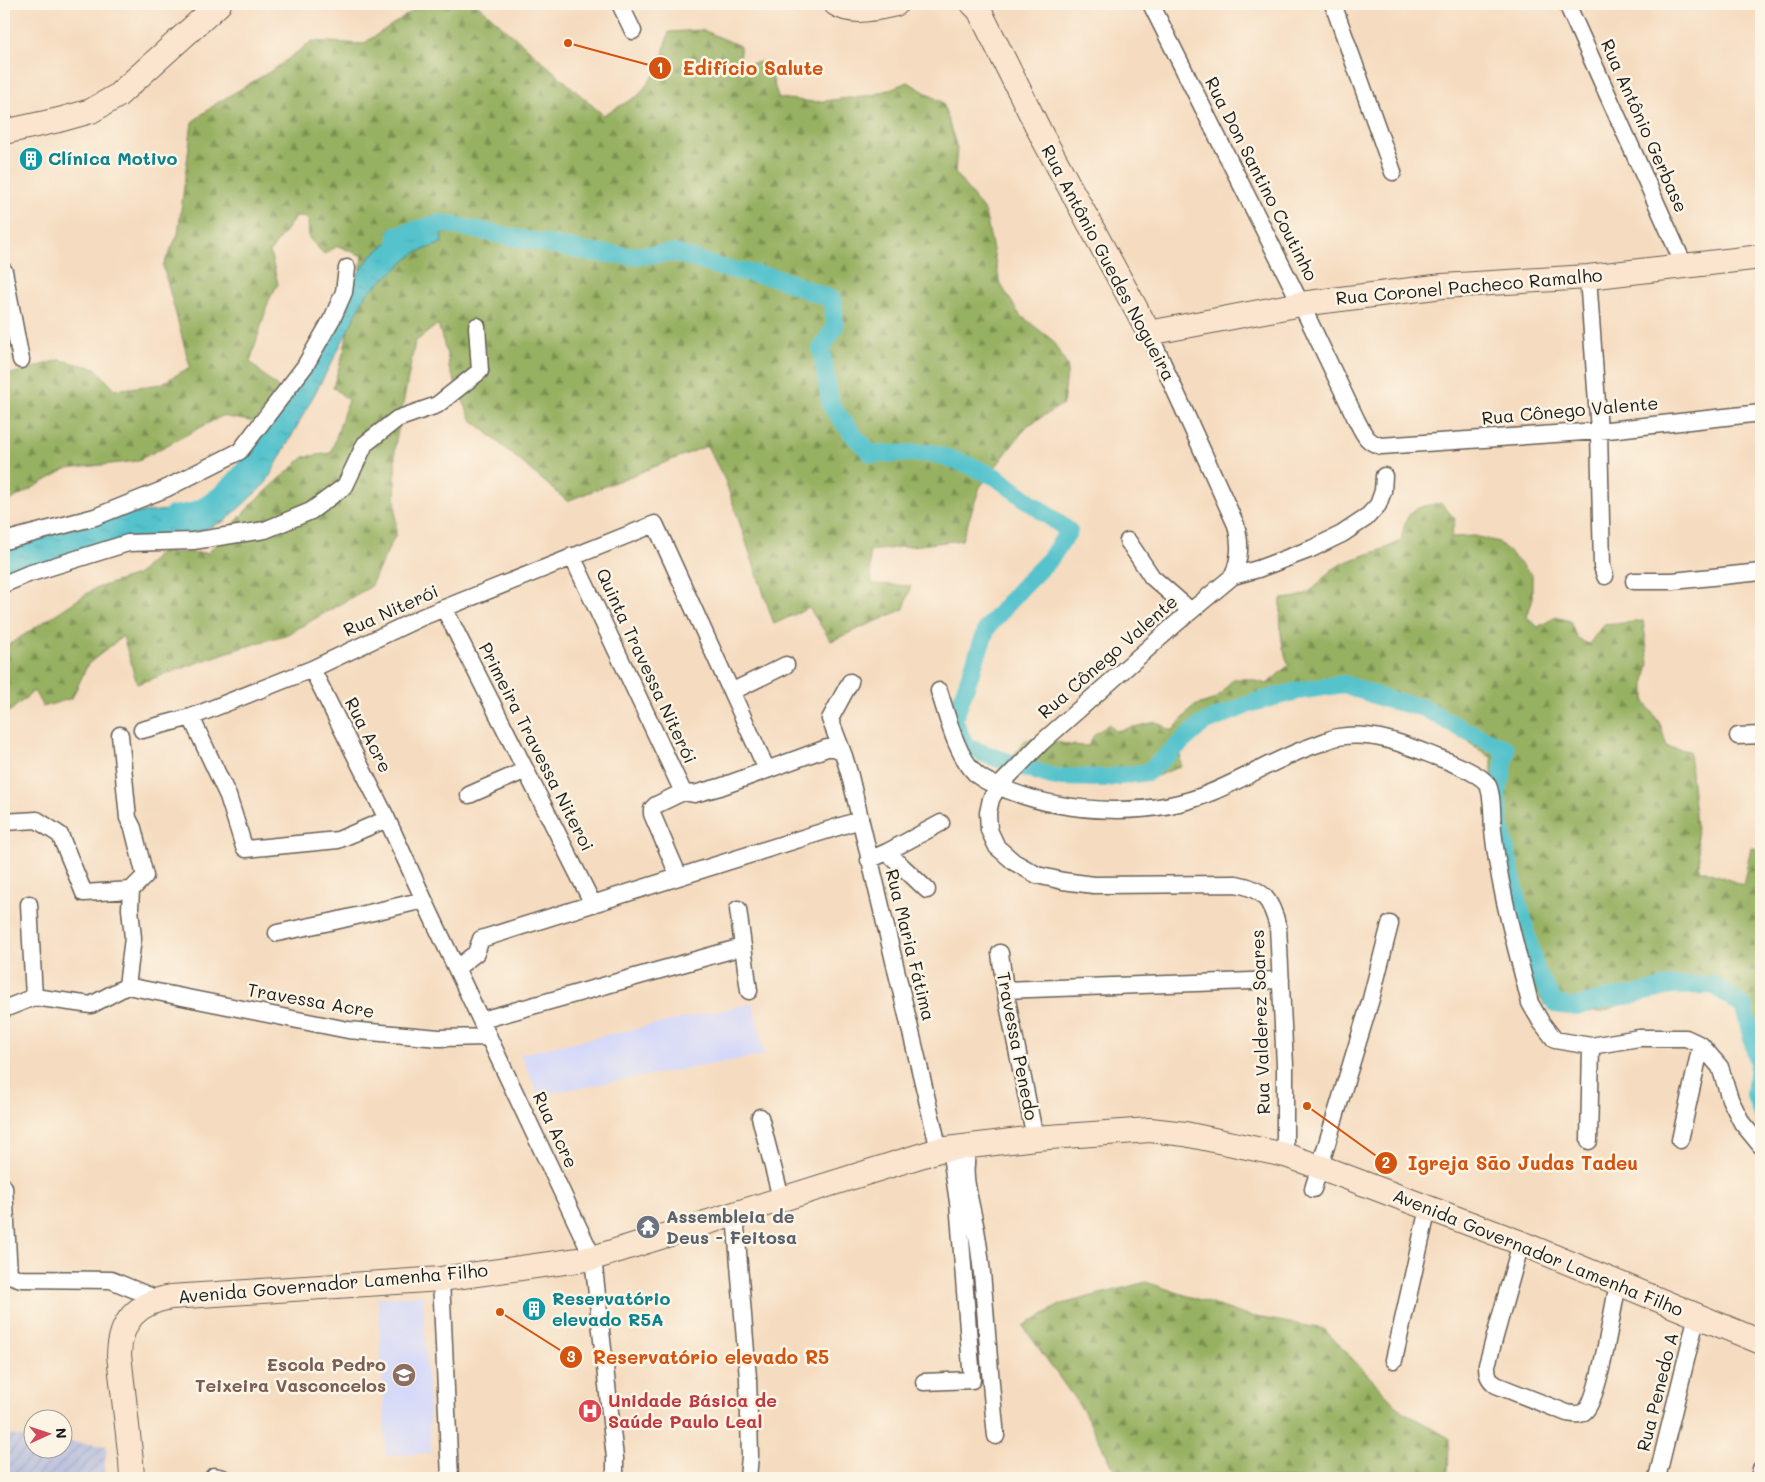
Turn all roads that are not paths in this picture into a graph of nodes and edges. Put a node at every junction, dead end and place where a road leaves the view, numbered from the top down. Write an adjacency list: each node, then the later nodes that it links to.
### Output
1 (219, 4): 10 (street)
2 (620, 4): 9 (street)
3 (836, 4): 4 (street)
4 (896, 4)
5 (1151, 4): 17 (street, Rua Don Santino Coutinho)
6 (1333, 4): 11 (street)
7 (1567, 4): 13 (street, Rua Antônio Gerbase)
8 (977, 6): 19 (street, Rua Antônio Guedes Nogueira)
9 (633, 31)
10 (4, 132)
11 (1393, 172)
12 (1761, 257): 13 (street, Rua Coronel Pacheco Ramalho)
13 (1684, 265): 16 (street, Rua Coronel Pacheco Ramalho)
14 (347, 268): 25 (street)
15 (4, 271): 20 (street)
16 (1588, 277): 17 (street, Rua Coronel Pacheco Ramalho); 22 (street)
17 (1301, 304): 19 (street, Rua Coronel Pacheco Ramalho); 23 (street, Rua Don Santino Coutinho)
18 (477, 326): 32 (street)
19 (1149, 334): 29 (street, Rua Antônio Guedes Nogueira)
20 (21, 360)
21 (1761, 413): 22 (street, Rua Cônego Valente)
22 (1599, 431): 23 (street, Rua Cônego Valente); 30 (street)
23 (1381, 446)
24 (1384, 476): 29 (street)
25 (4, 541)
26 (1128, 541): 34 (street)
27 (572, 556): 33 (street, Rua Niterói); 38 (street, Rua Niterói); 50 (street, Quinta Travessa Niterói)
28 (1761, 572): 31 (street)
29 (1233, 576): 34 (street, Rua Cônego Valente)
30 (1605, 576)
31 (1634, 581)
32 (4, 584)
33 (444, 608): 36 (street, Rua Niterói); 46 (street, Primeira Travessa Niteroi)
34 (1191, 611): 48 (street, Rua Cônego Valente)
35 (786, 666): 38 (street)
36 (312, 669): 40 (street, Rua Niterói); 52 (street, Rua Acre)
37 (850, 682): 45 (street, Rua Maria Fátima)
38 (732, 691): 47 (street)
39 (939, 691): 49 (street)
40 (192, 717): 41 (street, Rua Niterói); 52 (street)
41 (142, 730)
42 (120, 735): 59 (street)
43 (1761, 735): 44 (street)
44 (1738, 736)
45 (841, 751): 47 (street); 53 (street, Rua Maria Fátima)
46 (526, 770): 51 (street); 63 (street, Primeira Travessa Niteroi)
47 (767, 770): 50 (street)
48 (1013, 771): 49 (street, Rua Valderez Soares)
49 (998, 786): 70 (street, Rua Valderez Soares); 79 (street)
50 (683, 792): 58 (street)
51 (469, 795)
52 (387, 818): 61 (street, Rua Acre)
53 (860, 820): 57 (street, Rua Maria Fátima); 58 (street)
54 (4, 822): 59 (street)
55 (941, 823): 56 (street)
56 (887, 852): 57 (street); 60 (street)
57 (869, 860): 85 (street, Rua Maria Fátima)
58 (679, 877): 63 (street)
59 (131, 890): 71 (street)
60 (927, 890)
61 (424, 900): 66 (street); 69 (street, Rua Acre)
62 (29, 904): 74 (street)
63 (593, 904): 69 (street)
64 (738, 909): 67 (street)
65 (1390, 924): 87 (street)
66 (277, 932)
67 (742, 947): 73 (street); 76 (street)
68 (1000, 953): 72 (street, Travessa Penedo)
69 (456, 968): 76 (street, Rua Acre)
70 (1281, 980): 72 (street); 86 (street, Rua Valderez Soares)
71 (127, 986): 74 (street); 77 (street, Travessa Acre)
72 (1005, 990): 81 (street, Travessa Penedo)
73 (749, 992)
74 (34, 997): 75 (street)
75 (4, 1009)
76 (482, 1020): 77 (street, Rua Acre)
77 (489, 1037): 93 (street, Rua Acre)
78 (1701, 1045): 79 (street); 82 (street); 84 (street)
79 (1591, 1046): 83 (street)
80 (760, 1117): 89 (street)
81 (1035, 1138): 85 (street, Avenida Governador Lamenha Filho); 86 (street, Avenida Governador Lamenha Filho)
82 (1680, 1140)
83 (1590, 1141)
84 (1761, 1146)
85 (953, 1148): 89 (street, Avenida Governador Lamenha Filho); 101 (street, Rua Maria Fátima); 102 (street)
86 (1285, 1155): 87 (street, Avenida Governador Lamenha Filho)
87 (1316, 1178): 90 (street, Avenida Governador Lamenha Filho)
88 (4, 1187): 94 (street)
89 (781, 1198): 91 (street, Avenida Governador Lamenha Filho)
90 (1428, 1208): 92 (street, Avenida Governador Lamenha Filho); 100 (street)
91 (735, 1214): 93 (street, Avenida Governador Lamenha Filho); 107 (street)
92 (1520, 1243): 96 (street, Avenida Governador Lamenha Filho); 96 (street)
93 (593, 1258): 95 (street, Avenida Governador Lamenha Filho); 106 (street, Rua Acre)
94 (6, 1273): 97 (street)
95 (441, 1279): 97 (street, Avenida Governador Lamenha Filho); 105 (street)
96 (1618, 1284): 98 (street, Avenida Governador Lamenha Filho)
97 (149, 1304): 104 (street)
98 (1697, 1315): 99 (street, Avenida Governador Lamenha Filho); 108 (street, Rua Penedo A)
99 (1761, 1342)
100 (1394, 1360)
101 (924, 1382)
102 (996, 1436)
103 (1761, 1469): 109 (street)
104 (132, 1478)
105 (450, 1478)
106 (615, 1478)
107 (748, 1478)
108 (1657, 1478)
109 (1759, 1478)

